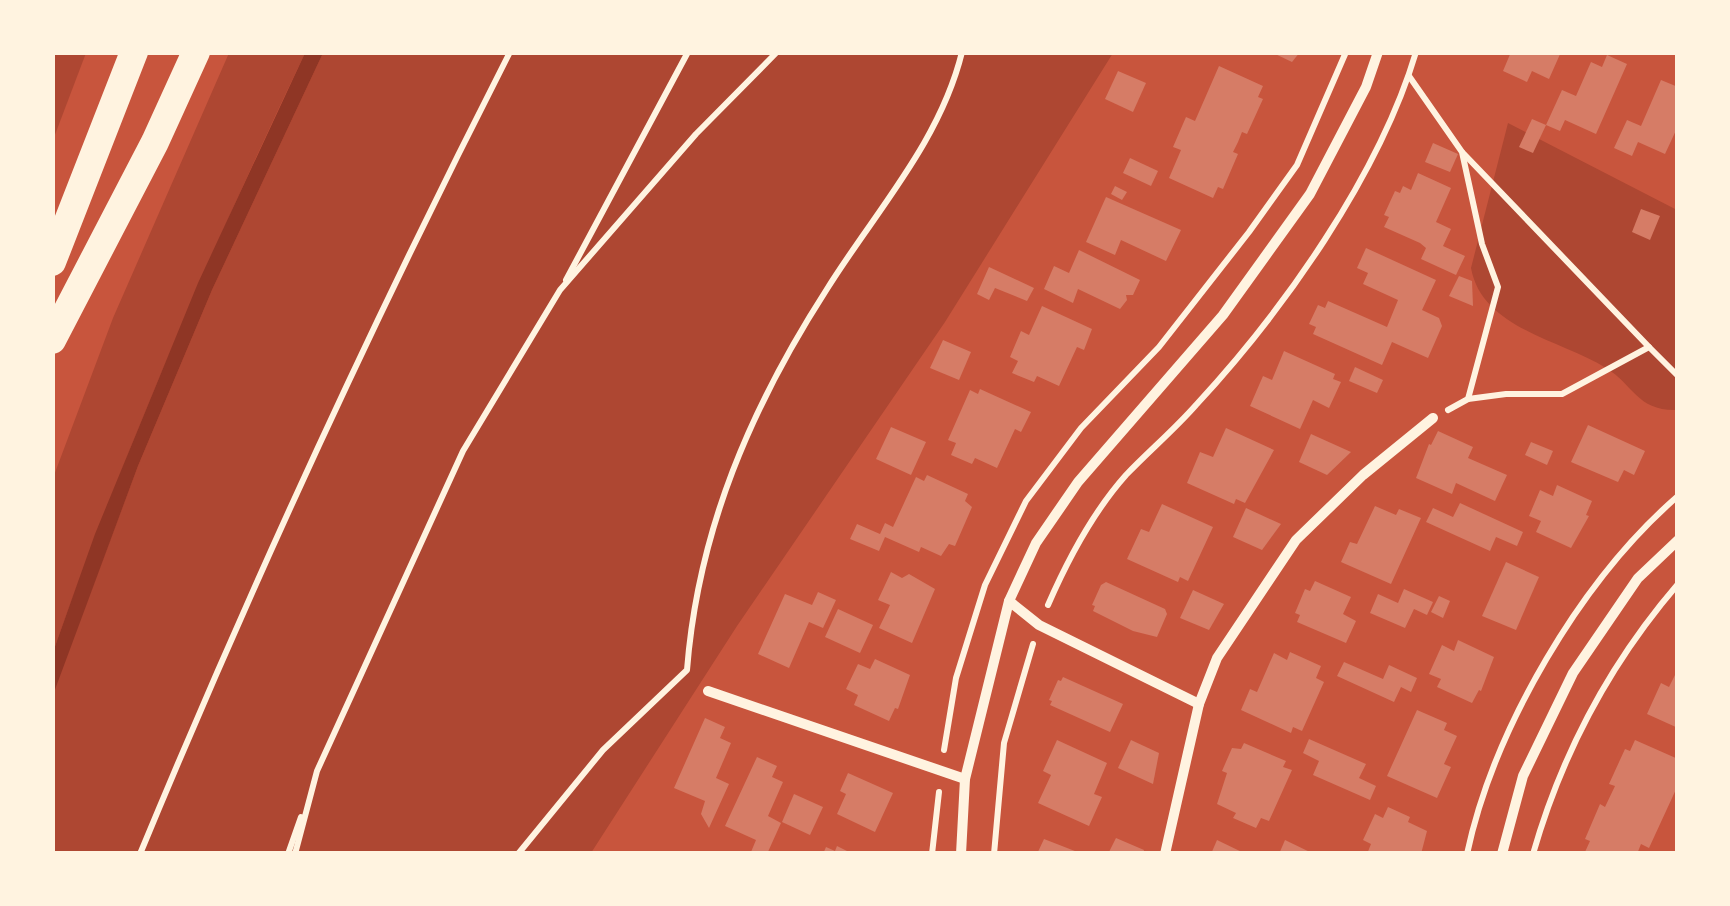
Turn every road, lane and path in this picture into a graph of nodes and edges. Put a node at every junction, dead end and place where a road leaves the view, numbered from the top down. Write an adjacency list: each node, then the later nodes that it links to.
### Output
1 (134, 52): 11 (highway)
2 (196, 52): 13 (highway)
3 (510, 52): 25 (path)
4 (688, 52): 12 (path)
5 (777, 52): 12 (path)
6 (962, 52): 27 (path)
7 (1378, 52): 20 (street)
8 (1416, 52): 9 (path)
9 (1409, 76): 10 (path); 21 (path)
10 (1462, 152): 14 (path); 16 (path)
11 (52, 262)
12 (560, 290): 26 (path)
13 (52, 340)
14 (1650, 347): 15 (path); 16 (path)
15 (1678, 376)
16 (1468, 400): 17 (path)
17 (1434, 418): 23 (street)
18 (1678, 540): 31 (street)
19 (1678, 584): 32 (path)
20 (1009, 601): 21 (street); 24 (street)
21 (1039, 625): 23 (street); 29 (path)
22 (708, 691): 24 (street)
23 (1199, 704): 30 (street)
24 (965, 779): 28 (street)
25 (140, 854)
26 (292, 854)
27 (518, 854)
28 (960, 854)
29 (994, 854)
30 (1165, 854)
31 (1502, 854)
32 (1533, 854)

